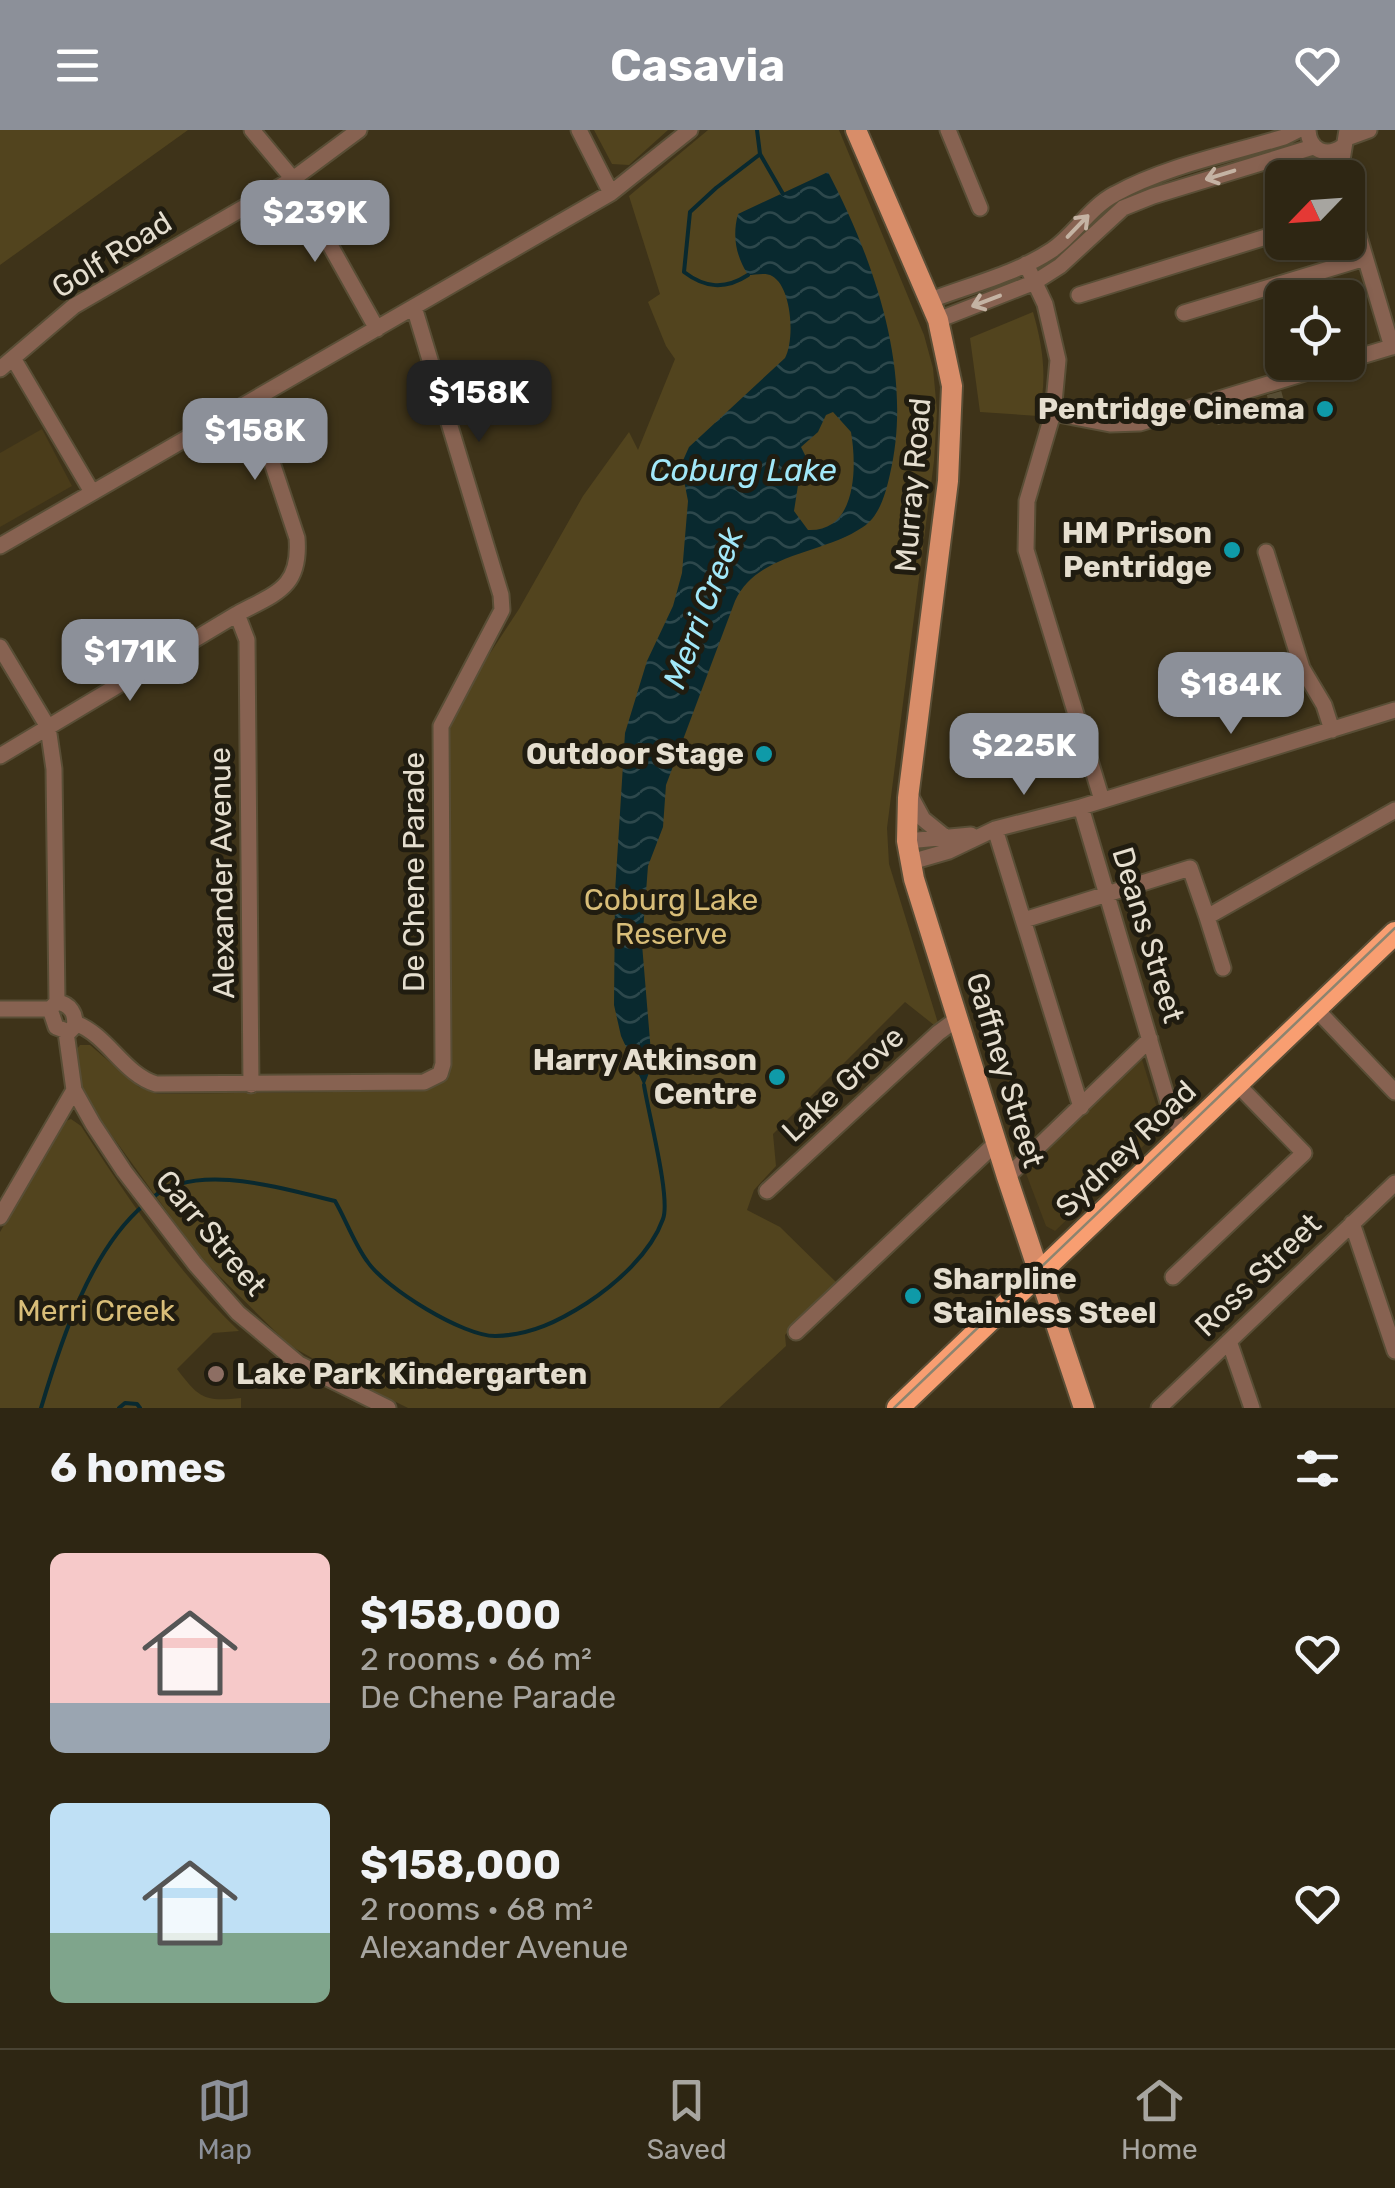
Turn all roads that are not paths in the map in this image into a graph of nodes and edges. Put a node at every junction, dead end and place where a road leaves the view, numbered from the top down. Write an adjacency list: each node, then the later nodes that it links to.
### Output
1 (252, 130): 13 (street)
2 (358, 130): 13 (street, Golf Road)
3 (579, 130): 14 (street)
4 (690, 130): 14 (street)
5 (856, 130): 23 (main road, Murray Road)
6 (948, 130): 15 (street)
7 (1298, 130): 19 (street, one-way to 7)
8 (1308, 130): 11 (street)
9 (1369, 130): 10 (street)
10 (1345, 138): 11 (street)
11 (1319, 149): 12 (street); 20 (street, one-way to 20)
12 (1328, 160)
13 (292, 179): 25 (street); 28 (street, Golf Road)
14 (610, 193): 22 (street)
15 (980, 208)
16 (1265, 237): 21 (street)
17 (1365, 258): 26 (street)
18 (1359, 260): 24 (street)
19 (1026, 264): 20 (street); 23 (street)
20 (1034, 282): 23 (street, one-way to 23); 31 (street)
21 (1079, 295)
22 (414, 308): 25 (street); 60 (street, De Chene Parade)
23 (934, 310): 41 (main road, Murray Road)
24 (1184, 313)
25 (376, 329): 30 (street)
26 (1393, 346): 27 (street)
27 (1365, 355)
28 (7, 363): 32 (street)
29 (1297, 380): 31 (street)
30 (252, 402): 32 (street); 35 (street)
31 (1053, 413): 42 (street)
32 (92, 492): 33 (street)
33 (0, 546)
34 (1266, 552): 39 (street)
35 (237, 614): 38 (street); 60 (street, Alexander Avenue)
36 (0, 647): 38 (street)
37 (1395, 710): 39 (street)
38 (48, 727): 40 (street); 53 (street)
39 (1332, 730): 42 (street)
40 (0, 756)
41 (909, 792): 46 (street); 47 (main road, Murray Road)
42 (1102, 800): 43 (street)
43 (1080, 807): 45 (street); 48 (street, Deans Street)
44 (1395, 810): 49 (street)
45 (988, 832): 46 (street); 47 (street); 50 (street)
46 (944, 836): 47 (street)
47 (909, 852): 56 (main road, Gaffney Street)
48 (1107, 896): 49 (street); 50 (street); 58 (street, Deans Street)
49 (1206, 918): 52 (street)
50 (1024, 920): 63 (street)
51 (1395, 933): 54 (highway, Sydney Road)
52 (1223, 968)
53 (53, 1006): 55 (street); 57 (street)
54 (1316, 1008): 59 (highway, Sydney Road); 62 (street)
55 (0, 1009)
56 (957, 1019): 65 (main road, Gaffney Street); 68 (street, Lake Grove)
57 (71, 1027): 60 (street, De Chene Parade); 61 (street, Carr Street)
58 (1150, 1039): 63 (street); 64 (street, Deans Street)
59 (1237, 1084): 64 (highway, Sydney Road); 73 (street)
60 (251, 1085)
61 (74, 1090): 69 (street); 77 (street, Carr Street)
62 (1395, 1092)
63 (1081, 1108): 66 (street)
64 (1185, 1134): 72 (highway, Sydney Road)
65 (996, 1143): 66 (main road, Gaffney Street); 74 (street)
66 (1007, 1177): 72 (main road, Gaffney Street)
67 (1395, 1183): 71 (street, Ross Street)
68 (767, 1191)
69 (6, 1192): 70 (street)
70 (0, 1217)
71 (1352, 1223): 75 (street, Ross Street); 76 (street)
72 (1039, 1273): 78 (highway, Sydney Road); 79 (main road, Gaffney Street)
73 (1173, 1277)
74 (796, 1332)
75 (1230, 1341): 80 (street, Ross Street); 81 (street)
76 (1395, 1351)
77 (388, 1408)
78 (898, 1408)
79 (1084, 1408)
80 (1159, 1408)
81 (1252, 1408)

